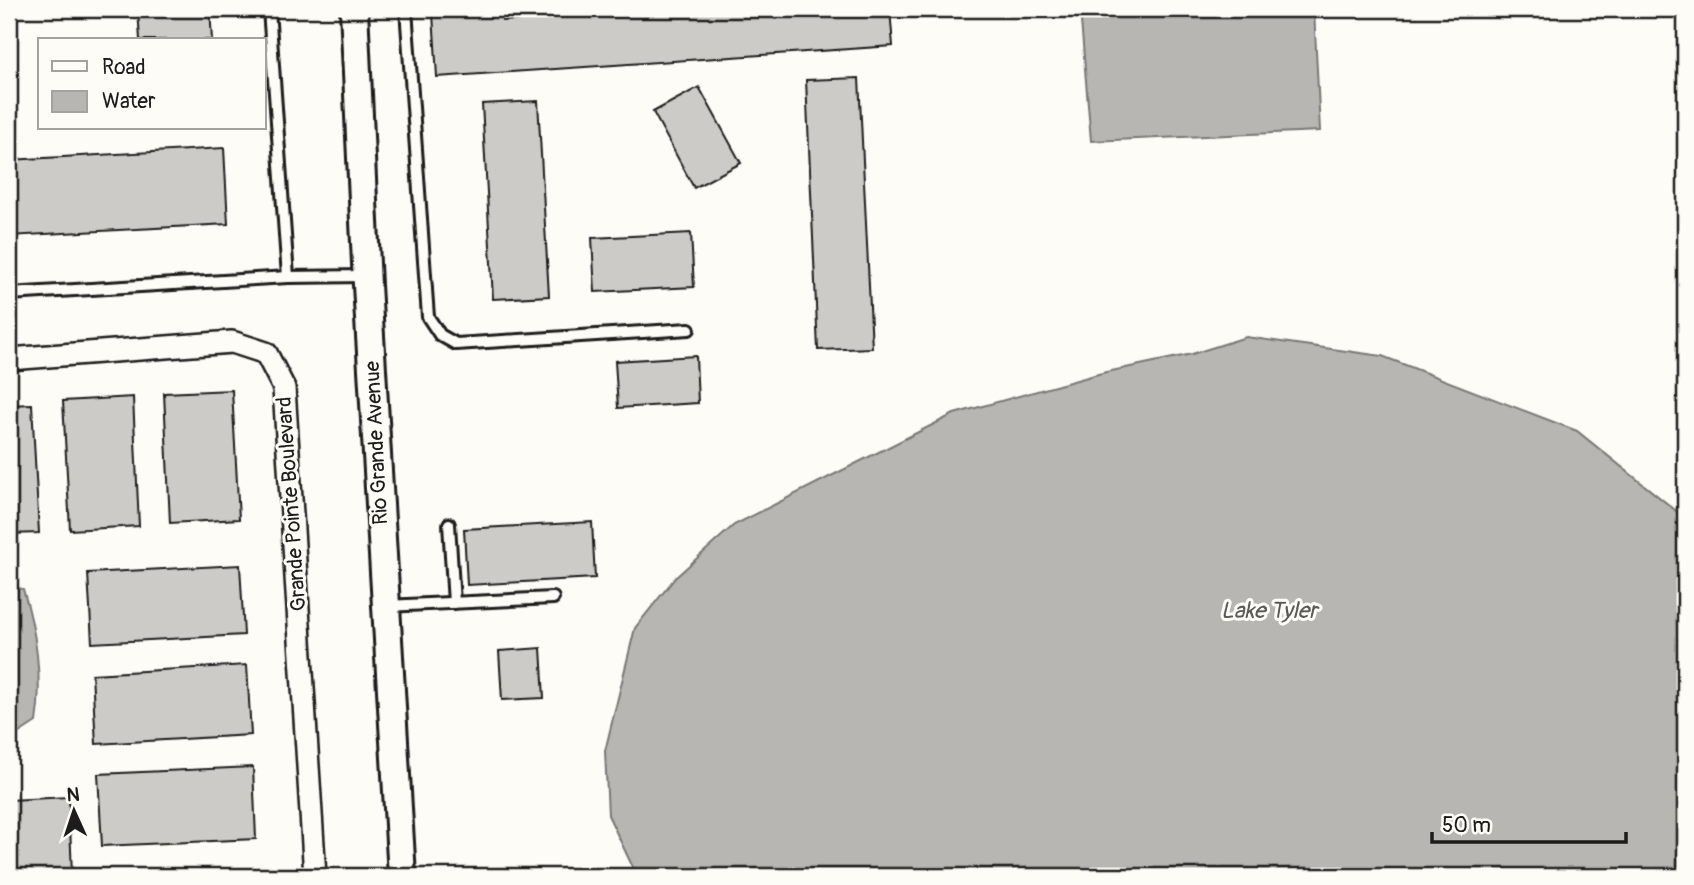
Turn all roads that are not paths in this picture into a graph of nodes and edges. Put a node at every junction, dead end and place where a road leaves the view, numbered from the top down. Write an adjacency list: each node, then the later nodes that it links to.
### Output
1 (269, 9): 5 (lane)
2 (354, 9): 4 (street, Rio Grande Avenue)
3 (406, 9): 7 (lane)
4 (366, 276): 5 (lane); 12 (street, Rio Grande Avenue)
5 (288, 277): 6 (lane)
6 (9, 293)
7 (689, 329)
8 (9, 359): 13 (street, Grande Pointe Boulevard)
9 (449, 524): 11 (lane)
10 (553, 598): 11 (lane)
11 (454, 603): 12 (lane)
12 (386, 606): 14 (street, Rio Grande Avenue)
13 (315, 876)
14 (402, 876)

